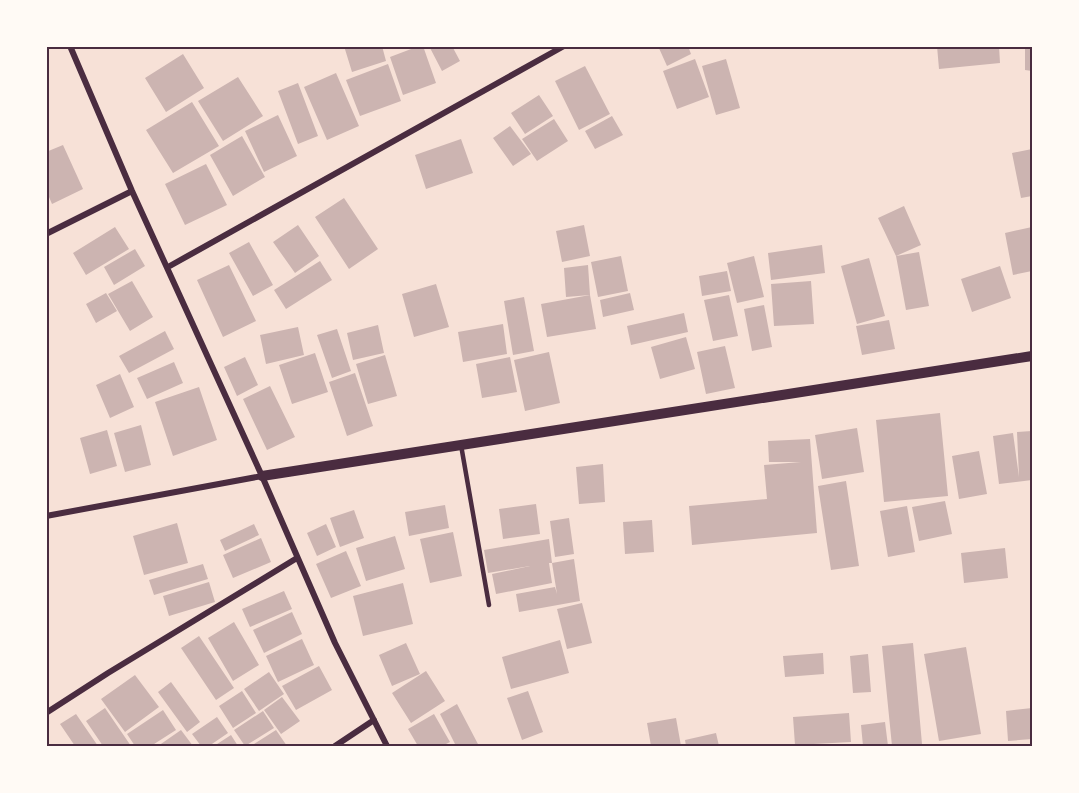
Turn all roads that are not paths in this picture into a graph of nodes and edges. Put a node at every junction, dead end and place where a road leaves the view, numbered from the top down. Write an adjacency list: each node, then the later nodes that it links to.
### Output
1 (70, 46): 3 (street)
2 (564, 46): 5 (street)
3 (132, 191): 4 (street); 5 (street)
4 (46, 234)
5 (168, 267): 8 (street)
6 (1032, 356): 7 (street)
7 (461, 445): 8 (street); 11 (lane)
8 (262, 476): 9 (street); 10 (street)
9 (46, 516)
10 (297, 558): 12 (street); 13 (street)
11 (489, 605)
12 (46, 713)
13 (374, 720): 14 (street); 15 (street)
14 (335, 747)
15 (387, 747)

